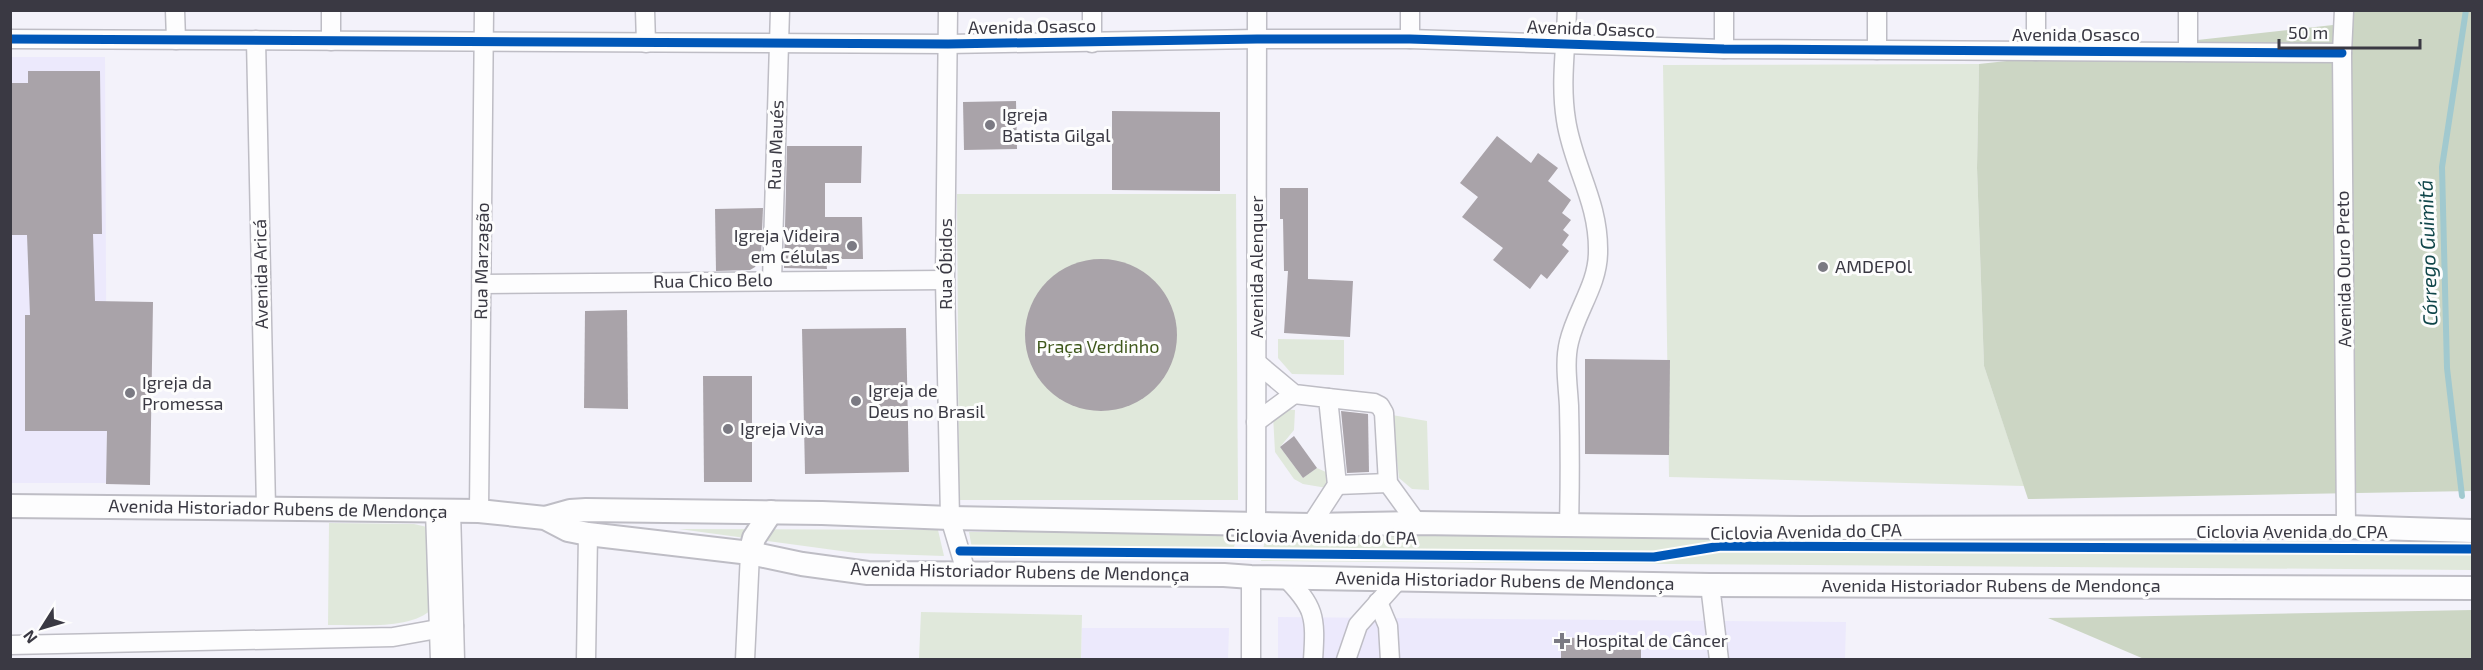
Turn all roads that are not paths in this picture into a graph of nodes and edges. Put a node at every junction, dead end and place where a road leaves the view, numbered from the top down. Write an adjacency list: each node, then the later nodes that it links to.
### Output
1 (175, 10): 19 (street)
2 (331, 10): 21 (street)
3 (484, 10): 22 (street, Rua Marzagão)
4 (645, 10): 23 (street)
5 (780, 10): 24 (street, Rua Maués)
6 (948, 10): 26 (street, Rua Óbidos)
7 (1092, 10): 25 (street)
8 (1257, 10): 17 (street, Avenida Alenquer)
9 (1410, 10): 18 (street)
10 (1567, 10): 27 (street)
11 (1724, 10): 28 (street)
12 (1877, 10): 29 (street)
13 (2036, 10): 30 (street)
14 (2188, 10): 31 (street)
15 (2344, 10): 32 (street, Avenida Ouro Preto)
16 (10, 39): 19 (street, Avenida Osasco)
17 (1257, 39): 18 (street, Avenida Osasco); 25 (street, Avenida Osasco); 36 (street, Avenida Alenquer)
18 (1410, 39): 27 (street, Avenida Osasco)
19 (176, 40): 20 (street, Avenida Osasco)
20 (256, 40): 21 (street, Avenida Osasco); 43 (street, Avenida Aricá)
21 (331, 41): 22 (street, Avenida Osasco)
22 (484, 42): 23 (street, Avenida Osasco); 35 (street, Rua Marzagão)
23 (645, 43): 24 (street, Avenida Osasco)
24 (779, 43): 26 (street, Avenida Osasco); 33 (street, Rua Maués)
25 (1092, 43): 26 (street, Avenida Osasco)
26 (948, 44): 34 (street, Rua Óbidos)
27 (1566, 45): 28 (street, Avenida Osasco); 52 (street)
28 (1724, 49): 29 (street, Avenida Osasco)
29 (1877, 50): 30 (street, Avenida Osasco)
30 (2036, 51): 31 (street, Avenida Osasco)
31 (2188, 52): 32 (street, Avenida Osasco)
32 (2342, 53): 53 (street, Avenida Ouro Preto)
33 (772, 280): 34 (street, Rua Chico Belo); 35 (street, Rua Chico Belo)
34 (945, 280): 48 (street, Rua Óbidos)
35 (482, 284): 45 (street, Rua Marzagão)
36 (1257, 363): 37 (street); 39 (street, Avenida Alenquer)
37 (1294, 394): 38 (street); 39 (street)
38 (1328, 398): 40 (street); 41 (street)
39 (1256, 422): 49 (street, Avenida Alenquer)
40 (1388, 483): 41 (street); 50 (street)
41 (1337, 485): 51 (street)
42 (10, 506): 43 (main road, Avenida Historiador Rubens de Mendonça)
43 (266, 508): 44 (main road, Avenida Historiador Rubens de Mendonça)
44 (443, 511): 45 (main road, Avenida Historiador Rubens de Mendonça); 64 (street)
45 (479, 511): 47 (main road, Avenida Historiador Rubens de Mendonça)
46 (771, 512): 47 (main road, Avenida Historiador Rubens de Mendonça); 48 (main road, Avenida Historiador Rubens de Mendonça); 56 (main road)
47 (545, 518): 55 (main road, Avenida Historiador Rubens de Mendonça)
48 (950, 518): 49 (main road, Avenida Historiador Rubens de Mendonça); 57 (street, Rua Óbidos)
49 (1256, 523): 51 (main road, Avenida Historiador Rubens de Mendonça)
50 (1417, 523): 51 (main road, Avenida Historiador Rubens de Mendonça); 52 (main road, Avenida Historiador Rubens de Mendonça)
51 (1311, 525)
52 (1569, 525): 53 (main road, Avenida Historiador Rubens de Mendonça)
53 (2346, 527): 54 (main road, Avenida Historiador Rubens de Mendonça)
54 (2472, 531)
55 (588, 534): 56 (main road, Avenida Historiador Rubens de Mendonça); 68 (street)
56 (750, 553): 57 (main road, Avenida Historiador Rubens de Mendonça); 69 (street)
57 (967, 575): 59 (main road, Avenida Historiador Rubens de Mendonça)
58 (1284, 576): 59 (main road, Avenida Historiador Rubens de Mendonça); 60 (main road, Avenida Historiador Rubens de Mendonça); 71 (street)
59 (1251, 577): 70 (street)
60 (1400, 578): 61 (main road, Avenida Historiador Rubens de Mendonça); 63 (street)
61 (1710, 585): 62 (main road, Avenida Historiador Rubens de Mendonça); 74 (street)
62 (2472, 588)
63 (1378, 602): 72 (street); 73 (street)
64 (447, 628): 65 (street); 66 (street); 67 (street)
65 (10, 645)
66 (440, 660)
67 (455, 660)
68 (586, 660)
69 (745, 660)
70 (1251, 660)
71 (1313, 660)
72 (1346, 660)
73 (1390, 660)
74 (1719, 660)

